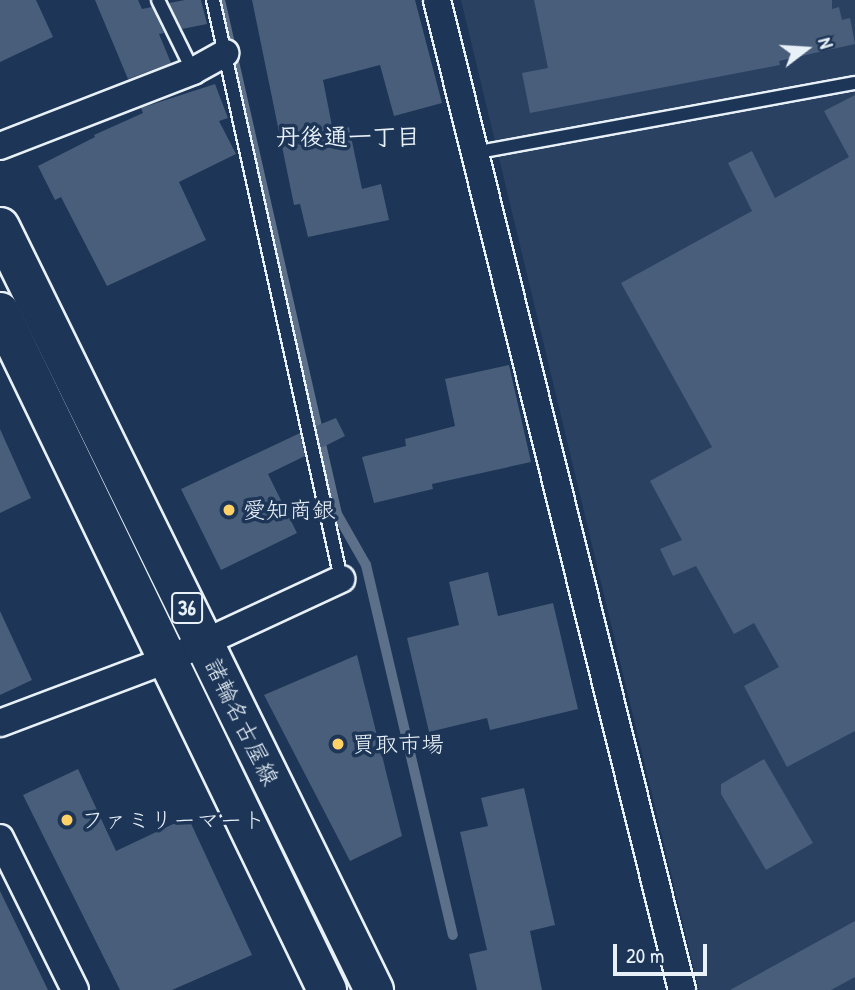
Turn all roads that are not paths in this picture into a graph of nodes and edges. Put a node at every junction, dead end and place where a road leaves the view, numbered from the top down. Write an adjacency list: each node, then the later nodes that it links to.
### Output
1 (158, 0): 5 (lane)
2 (213, 0): 4 (lane)
3 (437, 0): 8 (street)
4 (225, 53): 5 (street); 11 (lane)
5 (192, 71): 7 (street)
6 (855, 83): 8 (lane)
7 (0, 146)
8 (473, 153): 19 (street)
9 (0, 227): 12 (main road, 諸輪名古屋線 / 36)
10 (0, 312): 13 (main road, 諸輪名古屋線 / 36)
11 (341, 579): 12 (street)
12 (204, 642): 13 (street); 18 (main road, 諸輪名古屋線 / 36)
13 (169, 659): 14 (street); 17 (main road, 諸輪名古屋線 / 36)
14 (0, 723)
15 (0, 838): 16 (street)
16 (75, 990)
17 (327, 990)
18 (374, 990)
19 (682, 990)

